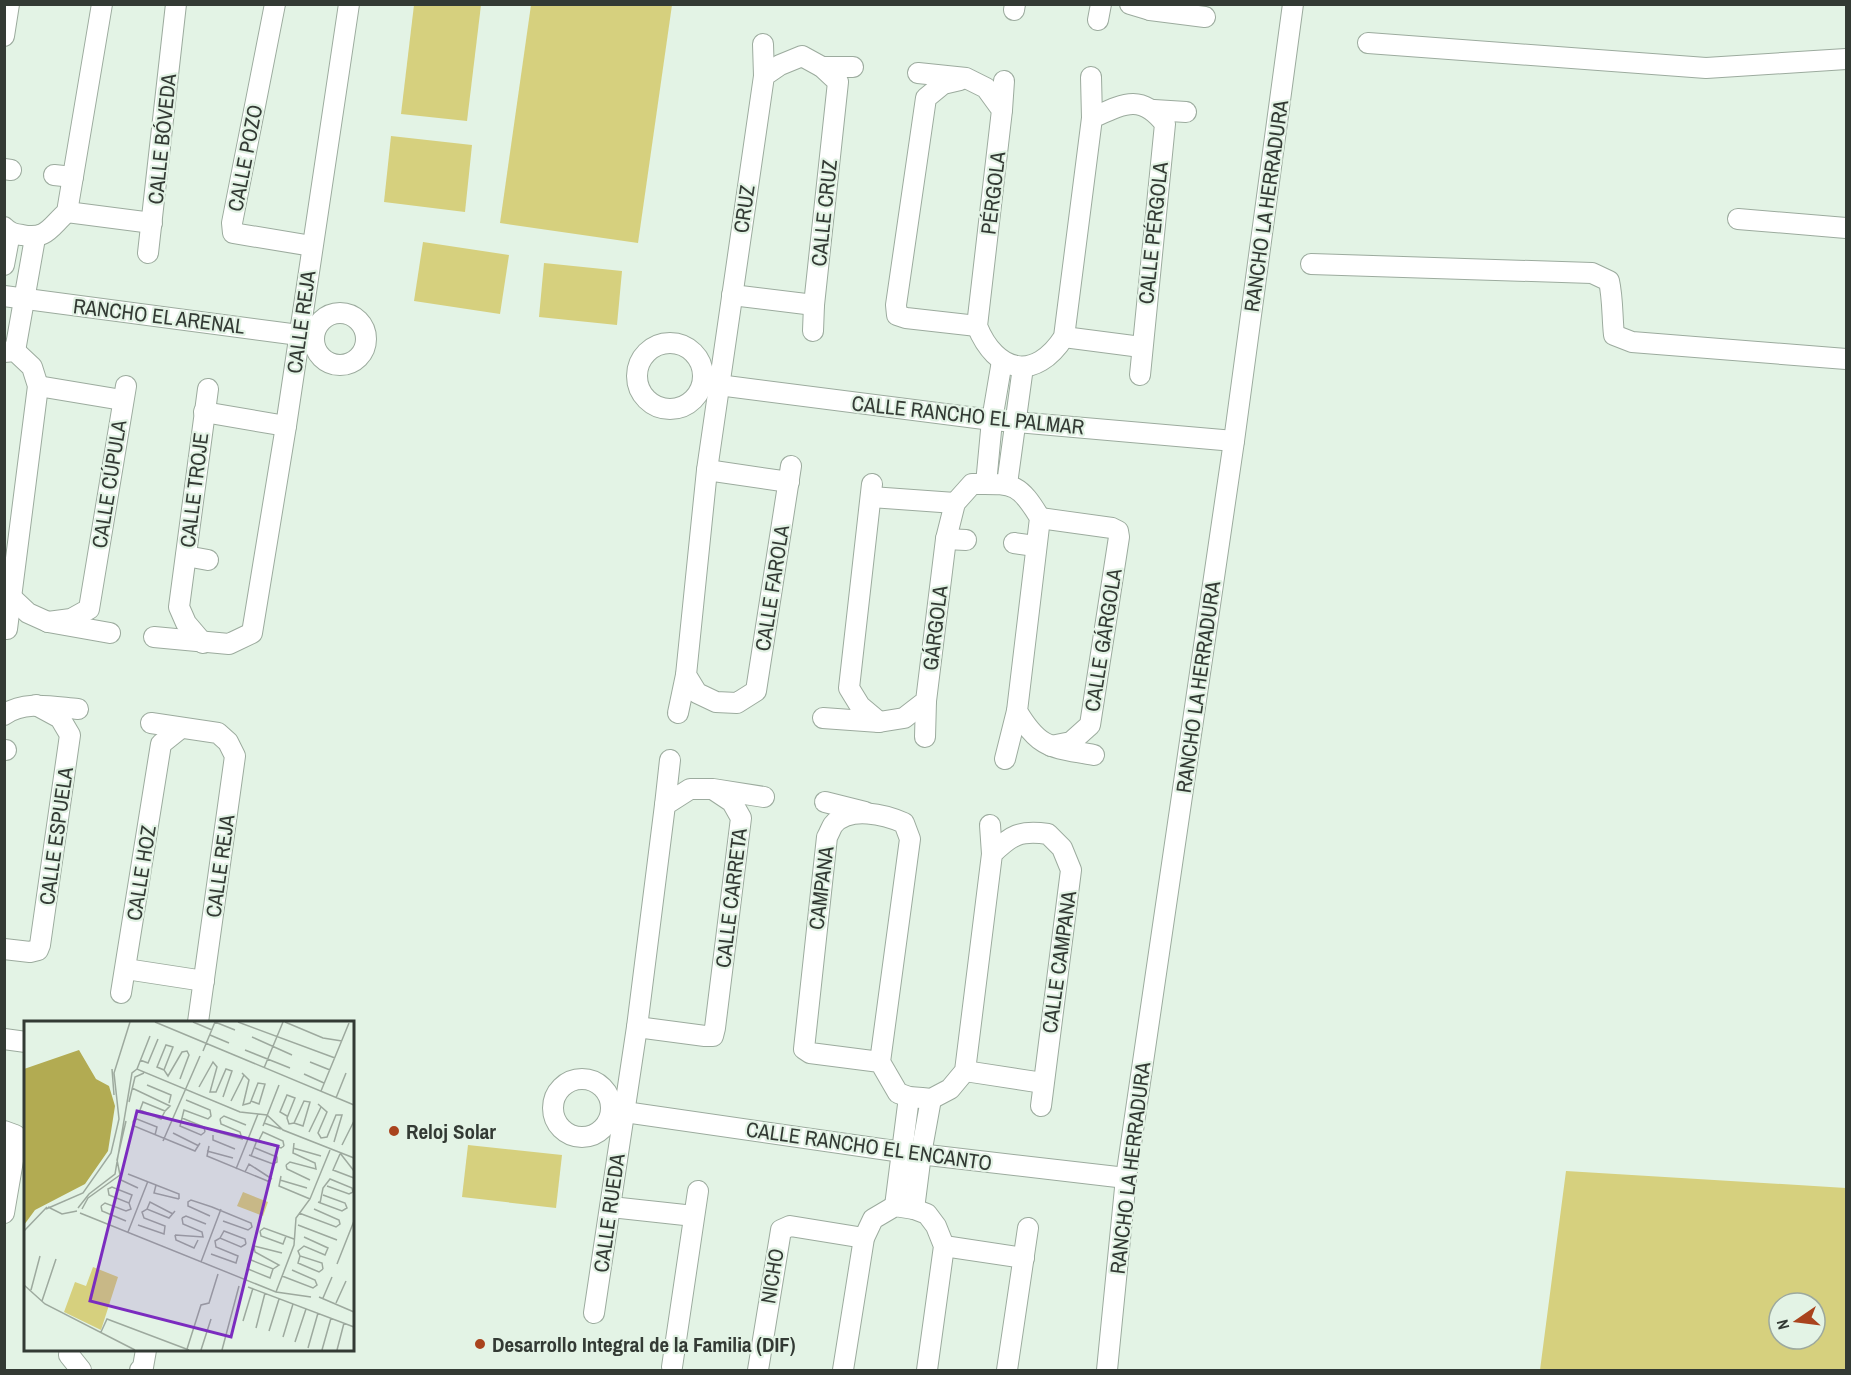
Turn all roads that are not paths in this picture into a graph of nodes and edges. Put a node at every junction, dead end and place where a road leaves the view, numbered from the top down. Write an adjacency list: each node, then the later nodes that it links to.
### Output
1 (102, 4): 26 (street)
2 (176, 4): 28 (street, CALLE BÓVEDA)
3 (275, 4): 32 (street, CALLE POZO)
4 (1130, 4): 9 (street)
5 (1180, 4): 9 (street)
6 (1293, 4): 55 (street, RANCHO LA HERRADURA)
7 (347, 7): 32 (street, CALLE REJA)
8 (7, 8): 11 (street)
9 (1150, 10): 10 (street)
10 (1205, 17)
11 (4, 36)
12 (763, 44): 18 (street, CRUZ)
13 (1368, 44): 14 (street)
14 (1846, 59)
15 (822, 66): 16 (street); 18 (street); 38 (street, CALLE CRUZ)
16 (853, 67)
17 (918, 73): 20 (street)
18 (764, 76): 36 (street, CRUZ)
19 (1091, 77): 25 (street)
20 (966, 78): 22 (street); 39 (street)
21 (1004, 81): 22 (street)
22 (1002, 110): 39 (street, PÉRGOLA)
23 (1154, 110): 24 (street); 25 (street); 43 (street, CALLE PÉRGOLA)
24 (1186, 112)
25 (1092, 118): 42 (street)
26 (67, 212): 28 (street, CALLE BÓVEDA); 31 (street)
27 (1738, 219): 29 (street)
28 (152, 223): 33 (street)
29 (1846, 228)
30 (7, 230): 31 (street); 35 (street)
31 (35, 237): 37 (street)
32 (312, 246): 41 (street, CALLE REJA)
33 (148, 253)
34 (1311, 264): 45 (street)
35 (4, 265)
36 (732, 295): 38 (street); 48 (street, CRUZ)
37 (14, 298): 41 (street, RANCHO EL ARENAL); 44 (street)
38 (814, 305): 40 (street)
39 (977, 326): 46 (street)
40 (813, 331)
41 (307, 336): 54 (street, CALLE REJA)
42 (1064, 337): 43 (street); 46 (street)
43 (1141, 347): 47 (street, CALLE PÉRGOLA)
44 (10, 352): 49 (street)
45 (1846, 359)
46 (1012, 365): 52 (street); 53 (street)
47 (1140, 375)
48 (711, 384): 52 (street, CALLE RANCHO EL PALMAR); 56 (street)
49 (38, 386): 66 (street); 67 (street, CALLE CÚPULA)
50 (208, 389): 51 (street)
51 (204, 412): 54 (street, CALLE TROJE); 64 (street, CALLE TROJE)
52 (992, 420): 53 (street, CALLE RANCHO EL PALMAR); 57 (street)
53 (1015, 422): 55 (street, CALLE RANCHO EL PALMAR); 57 (street)
54 (286, 426): 71 (street, CALLE REJA)
55 (1234, 441): 111 (street, RANCHO LA HERRADURA)
56 (707, 470): 72 (street); 72 (street, CALLE FAROLA)
57 (996, 484): 58 (street); 59 (street)
58 (955, 503): 60 (street, GÁRGOLA); 80 (street)
59 (1040, 518): 63 (street); 84 (street, CALLE GÁRGOLA)
60 (946, 538): 61 (street); 73 (street, GÁRGOLA)
61 (966, 540)
62 (1014, 543): 63 (street)
63 (1035, 546): 76 (street)
64 (186, 556): 65 (street); 71 (street, CALLE TROJE)
65 (208, 560)
66 (12, 598): 67 (street); 68 (street)
67 (48, 622): 69 (street)
68 (7, 629)
69 (110, 633)
70 (154, 637): 71 (street)
71 (203, 643)
72 (686, 675): 77 (street)
73 (926, 701): 80 (street, GÁRGOLA); 83 (street)
74 (36, 705): 75 (street); 78 (street); 95 (street, CALLE ESPUELA)
75 (78, 709)
76 (1017, 711): 84 (street); 86 (street)
77 (678, 713)
78 (4, 716)
79 (824, 718): 80 (street, GÁRGOLA)
80 (879, 722)
81 (152, 723): 82 (street)
82 (181, 728): 96 (street, CALLE HOZ); 97 (street, CALLE REJA)
83 (925, 737)
84 (1048, 746): 85 (street)
85 (1094, 755)
86 (1005, 759)
87 (670, 760): 91 (street)
88 (713, 789): 89 (street); 91 (street); 100 (street, CALLE CARRETA)
89 (764, 797)
90 (825, 802): 92 (street)
91 (665, 806): 100 (street)
92 (867, 812): 103 (street); 103 (street, CAMPANA)
93 (990, 825): 94 (street)
94 (992, 854): 104 (street); 105 (street, CALLE CAMPANA)
95 (4, 949)
96 (126, 969): 97 (street); 98 (street, CALLE HOZ)
97 (204, 981): 99 (street, CALLE REJA)
98 (121, 993)
99 (198, 1021)
100 (637, 1027): 108 (street, CALLE RUEDA)
101 (4, 1039): 102 (street)
102 (24, 1042)
103 (879, 1062): 106 (street)
104 (965, 1071): 105 (street); 106 (street)
105 (1043, 1083): 107 (street)
106 (921, 1098): 110 (street)
107 (1041, 1106)
108 (617, 1111): 110 (street, CALLE RANCHO EL ENCANTO); 113 (street, CALLE RUEDA)
109 (4, 1131): 115 (street)
110 (912, 1153): 111 (street, CALLE RANCHO EL ENCANTO); 114 (street)
111 (1126, 1178): 131 (street, RANCHO LA HERRADURA)
112 (698, 1191): 116 (street)
113 (610, 1207): 116 (street); 121 (street, CALLE RUEDA)
114 (905, 1208): 118 (street); 119 (street)
115 (4, 1214)
116 (694, 1216): 124 (street)
117 (1029, 1228): 120 (street)
118 (864, 1238): 127 (street, NICHO); 128 (street)
119 (944, 1246): 120 (street); 129 (street)
120 (1024, 1258): 130 (street)
121 (594, 1313)
122 (70, 1351): 125 (street)
123 (146, 1351): 126 (street)
124 (672, 1367)
125 (81, 1371)
126 (140, 1371)
127 (758, 1371)
128 (843, 1371)
129 (927, 1371)
130 (1006, 1371)
131 (1107, 1371)

